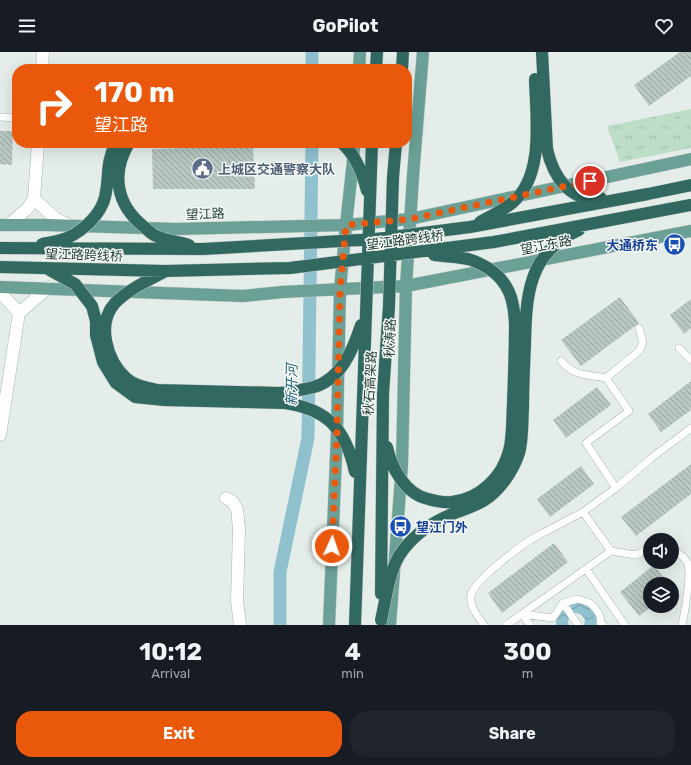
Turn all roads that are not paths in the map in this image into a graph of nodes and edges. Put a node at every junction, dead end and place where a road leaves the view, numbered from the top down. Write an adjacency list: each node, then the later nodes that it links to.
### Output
1 (43, 52): 9 (street)
2 (360, 52): 10 (main road)
3 (409, 52): 8 (highway)
4 (423, 52): 28 (main road, 秋涛路)
5 (534, 52): 33 (highway, bridge)
6 (542, 52): 24 (highway, bridge)
7 (377, 53): 11 (highway); 12 (highway)
8 (403, 61)
9 (42, 64)
10 (359, 64)
11 (374, 64)
12 (376, 64)
13 (0, 117): 14 (lane)
14 (12, 118)
15 (38, 148): 25 (street)
16 (113, 148): 36 (highway, bridge)
17 (126, 148): 37 (highway, bridge)
18 (347, 148): 26 (highway, bridge)
19 (354, 148): 31 (main road)
20 (372, 148): 26 (highway, 秋石高架路, bridge)
21 (396, 148): 54 (highway, 秋石高架路, bridge)
22 (691, 159): 28 (main road)
23 (691, 185): 24 (highway, 望江路跨线桥, bridge)
24 (648, 194): 33 (highway, 望江路跨线桥, bridge)
25 (34, 199): 30 (street); 32 (street)
26 (369, 205): 47 (highway, 秋石高架路, bridge)
27 (691, 205): 29 (highway, 望江路跨线桥, bridge)
28 (410, 219): 31 (main road, 望江路); 42 (main road, 秋涛路)
29 (592, 224): 38 (highway, 望江路跨线桥, bridge); 68 (highway, bridge)
30 (4, 225): 32 (main road, 望江路)
31 (346, 225): 32 (main road, 望江路); 45 (main road)
32 (71, 226)
33 (470, 227): 37 (highway, 望江路跨线桥, bridge)
34 (691, 231): 42 (main road, 望江东路)
35 (0, 248): 36 (highway, 望江路跨线桥, bridge)
36 (19, 248): 37 (highway, 望江路跨线桥, bridge)
37 (203, 249)
38 (417, 253): 41 (highway, 望江路跨线桥, bridge); 54 (highway, bridge)
39 (0, 267): 40 (highway, 望江路跨线桥, bridge)
40 (45, 268): 41 (highway, 望江路跨线桥, bridge); 58 (highway, bridge)
41 (166, 271): 47 (highway, bridge)
42 (406, 286): 45 (main road); 68 (main road, 秋涛路)
43 (0, 287): 44 (main road)
44 (48, 288): 45 (main road); 48 (street)
45 (334, 291): 70 (main road)
46 (0, 292): 48 (street)
47 (365, 309): 58 (highway, 秋石高架路, bridge)
48 (19, 313): 56 (street)
49 (639, 328): 53 (lane)
50 (679, 348): 51 (lane)
51 (691, 360)
52 (561, 361): 53 (lane)
53 (606, 378): 57 (lane)
54 (382, 421): 68 (highway, 秋石高架路, bridge)
55 (691, 428): 57 (lane)
56 (0, 435)
57 (616, 488): 60 (lane)
58 (358, 493): 71 (highway, 秋石高架路, bridge)
59 (226, 498): 69 (street)
60 (583, 512): 61 (lane); 72 (lane)
61 (612, 551): 62 (lane); 64 (lane)
62 (643, 552)
63 (679, 554): 78 (lane)
64 (586, 569): 66 (lane); 77 (lane)
65 (563, 604): 67 (lane); 75 (lane); 76 (lane)
66 (522, 614): 67 (lane); 73 (lane); 74 (lane)
67 (553, 621)
68 (384, 623)
69 (240, 625)
70 (329, 625)
71 (354, 625)
72 (484, 625)
73 (506, 625)
74 (530, 625)
75 (578, 625)
76 (602, 625)
77 (625, 625)
78 (682, 625)

